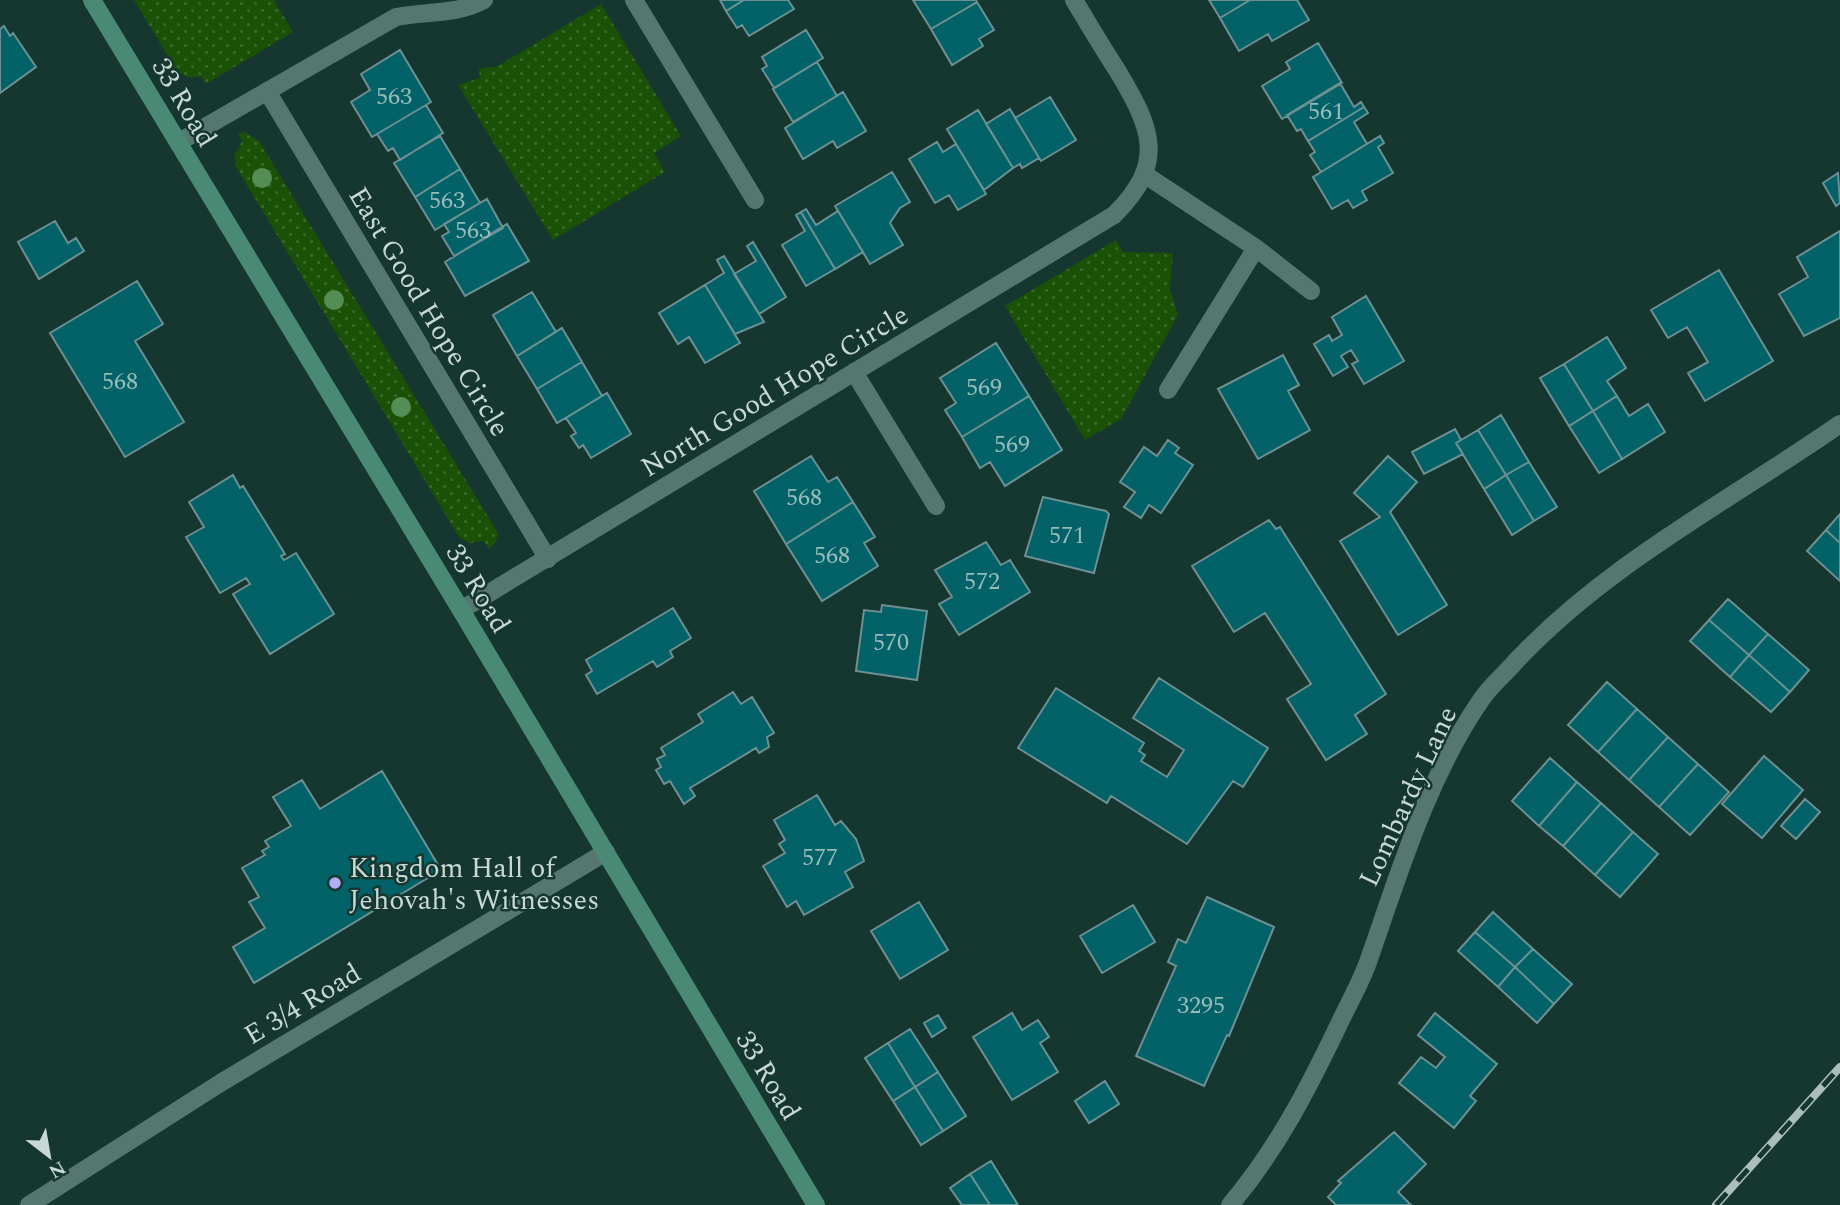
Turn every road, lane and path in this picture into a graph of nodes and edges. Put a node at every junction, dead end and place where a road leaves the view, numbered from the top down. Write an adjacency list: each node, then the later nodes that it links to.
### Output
1 (92, 0): 6 (main road, 33 Road)
2 (484, 0): 5 (street)
3 (634, 0): 8 (street)
4 (1074, 0): 7 (street)
5 (267, 91): 6 (street); 15 (street, East Good Hope Circle)
6 (179, 142): 16 (main road, 33 Road)
7 (1144, 174): 9 (street); 11 (street, North Good Hope Circle)
8 (755, 200)
9 (1256, 248): 10 (street); 12 (street)
10 (1311, 291)
11 (854, 372): 14 (street); 15 (street, North Good Hope Circle)
12 (1168, 390)
13 (1840, 424): 20 (street, Lombardy Lane)
14 (936, 506)
15 (548, 559): 16 (street, North Good Hope Circle)
16 (461, 610): 17 (main road, 33 Road)
17 (606, 852): 18 (street, E 3/4 Road); 19 (main road, 33 Road)
18 (29, 1205)
19 (816, 1205)
20 (1230, 1205)

